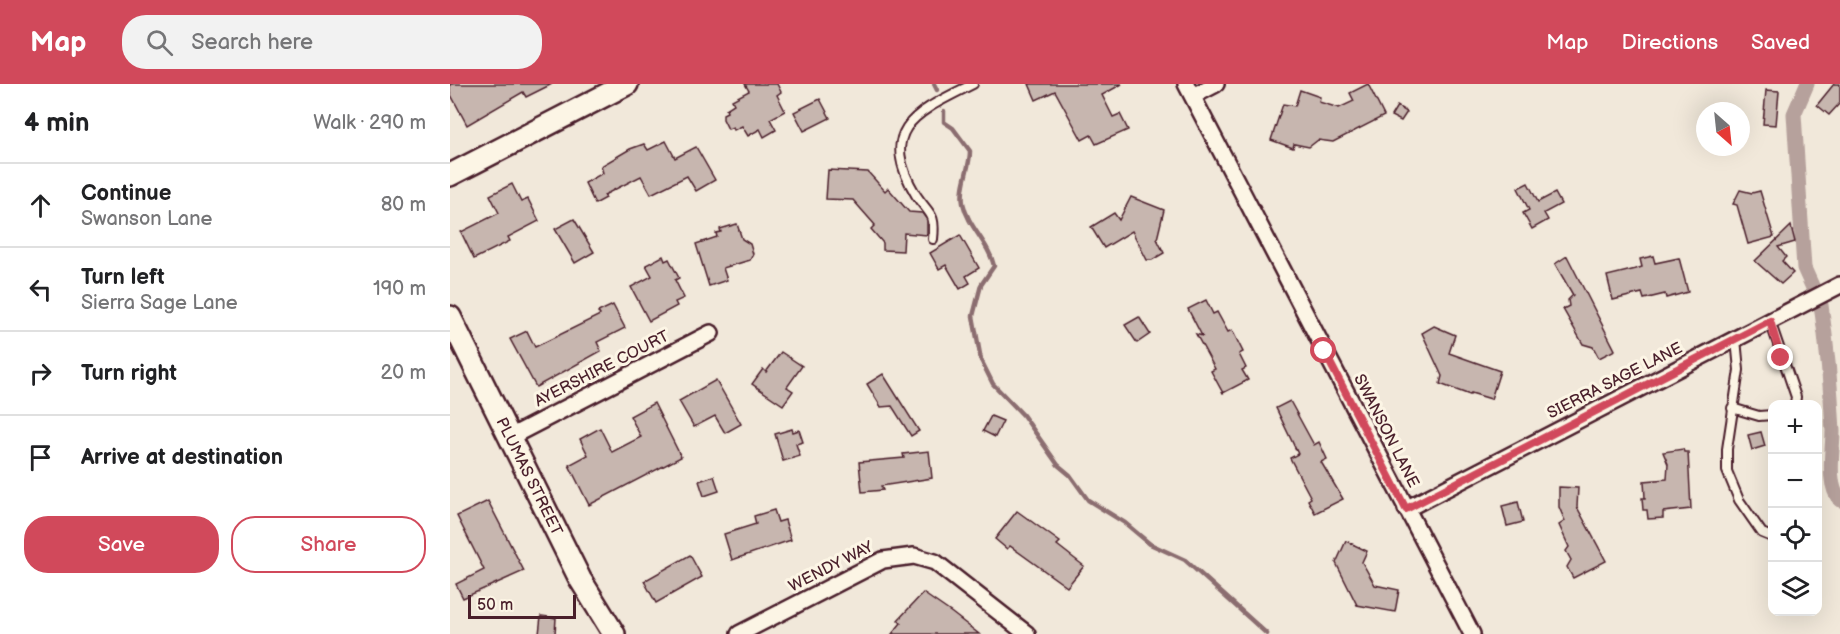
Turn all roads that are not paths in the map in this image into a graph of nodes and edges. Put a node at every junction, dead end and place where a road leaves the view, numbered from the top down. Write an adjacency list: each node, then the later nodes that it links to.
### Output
1 (627, 84): 5 (street)
2 (973, 84): 6 (lane)
3 (1216, 84): 4 (street)
4 (1190, 90): 16 (street, SWANSON LANE)
5 (450, 176)
6 (933, 239)
7 (1840, 285): 9 (street, SIERRA SAGE LANE)
8 (450, 317): 15 (street, PLUMAS STREET)
9 (1770, 321): 11 (street, SIERRA SAGE LANE); 12 (lane)
10 (711, 333): 15 (street, AYERSHIRE COURT)
11 (1736, 339): 13 (lane); 16 (street, SIERRA SAGE LANE)
12 (1796, 400)
13 (1732, 408): 14 (lane); 17 (lane)
14 (1768, 415)
15 (510, 437): 18 (street, PLUMAS STREET)
16 (1406, 509): 21 (street, SWANSON LANE)
17 (1768, 535)
18 (614, 634)
19 (739, 634): 20 (street, WENDY WAY)
20 (1027, 634)
21 (1472, 634)

